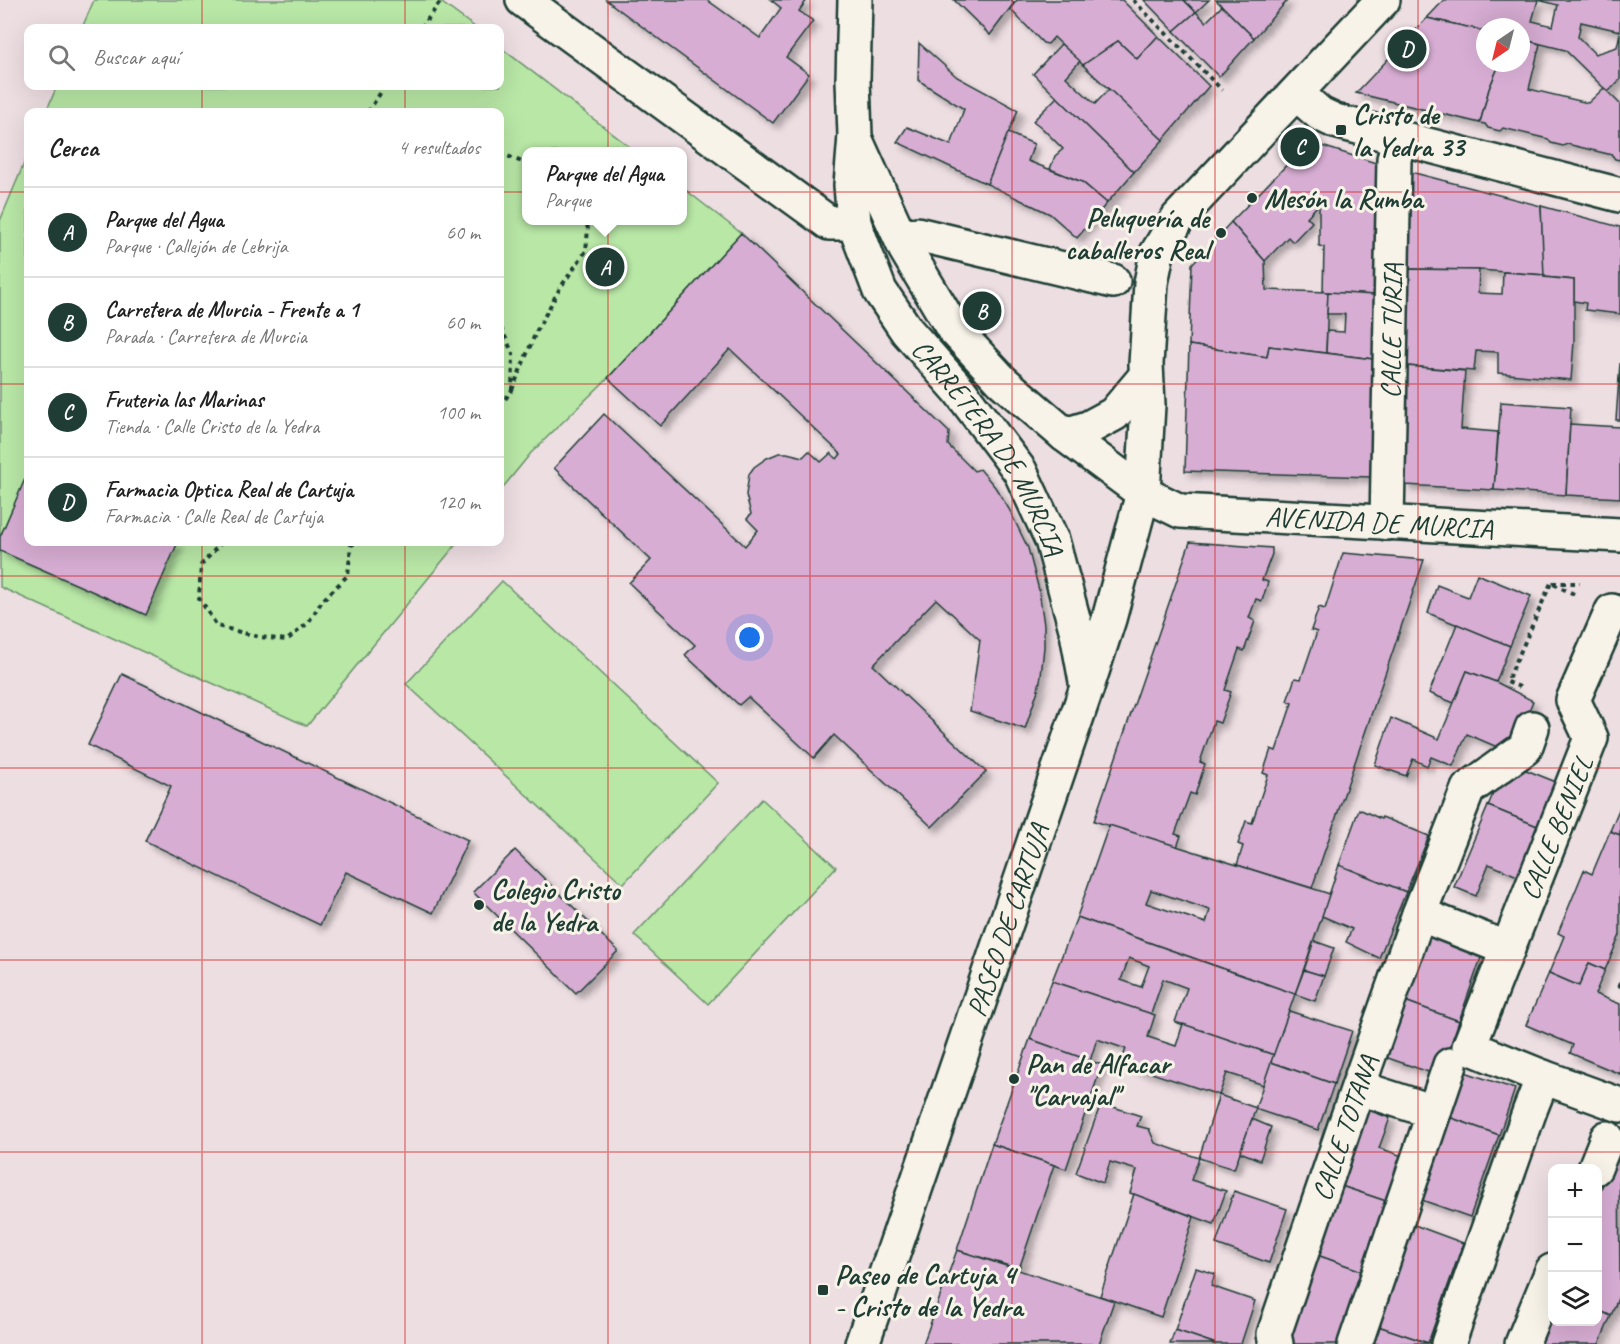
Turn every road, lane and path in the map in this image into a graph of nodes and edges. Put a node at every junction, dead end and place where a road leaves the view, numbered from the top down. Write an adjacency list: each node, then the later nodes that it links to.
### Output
1 (442, 0): 6 (path)
2 (523, 0): 16 (street)
3 (855, 0): 11 (street, CARRETERA DE MURCIA)
4 (1133, 0): 8 (path)
5 (1383, 0): 9 (street, PASEO DE CARTUJA)
6 (424, 24)
7 (382, 90): 10 (path)
8 (1222, 90)
9 (1296, 93): 12 (street); 22 (street, PASEO DE CARTUJA)
10 (371, 108)
11 (855, 136): 16 (street, CARRETERA DE MURCIA); 20 (street, CARRETERA DE MURCIA)
12 (1399, 139): 15 (street); 27 (street, CALLE TURIA)
13 (504, 155): 14 (path)
14 (522, 162)
15 (1620, 195)
16 (854, 223): 20 (street, CARRETERA DE MURCIA); 33 (street, CARRETERA DE MURCIA)
17 (587, 225): 23 (path)
18 (917, 234): 19 (street)
19 (1113, 281)
20 (952, 327): 25 (street, CARRETERA DE MURCIA)
21 (504, 334): 23 (path)
22 (1146, 376): 25 (street); 26 (street, PASEO DE CARTUJA)
23 (512, 390): 24 (path)
24 (504, 401)
25 (1065, 435): 26 (street, CARRETERA DE MURCIA)
26 (1143, 493): 27 (street, AVENIDA DE MURCIA); 33 (street, PASEO DE CARTUJA)
27 (1387, 523): 28 (street, AVENIDA DE MURCIA)
28 (1620, 535)
29 (218, 546): 30 (path)
30 (353, 546)
31 (1551, 583): 34 (path)
32 (1612, 611): 36 (street, CALLE BENIEL)
33 (1087, 687): 47 (street, PASEO DE CARTUJA)
34 (1533, 728): 35 (street, CALLE TOTANA)
35 (1419, 914): 36 (street); 48 (street, CALLE TOTANA)
36 (1508, 949): 39 (street, CALLE BENIEL)
37 (1620, 983): 38 (path)
38 (1620, 989)
39 (1460, 1056): 40 (street); 43 (street, CALLE BENIEL)
40 (1543, 1077): 42 (street); 50 (street)
41 (1369, 1091): 43 (street)
42 (1620, 1105)
43 (1434, 1112): 49 (street, CALLE BENIEL)
44 (1607, 1138): 45 (street)
45 (1597, 1164)
46 (1551, 1272): 51 (street)
47 (862, 1344)
48 (1276, 1344)
49 (1355, 1344)
50 (1448, 1344)
51 (1522, 1344)

